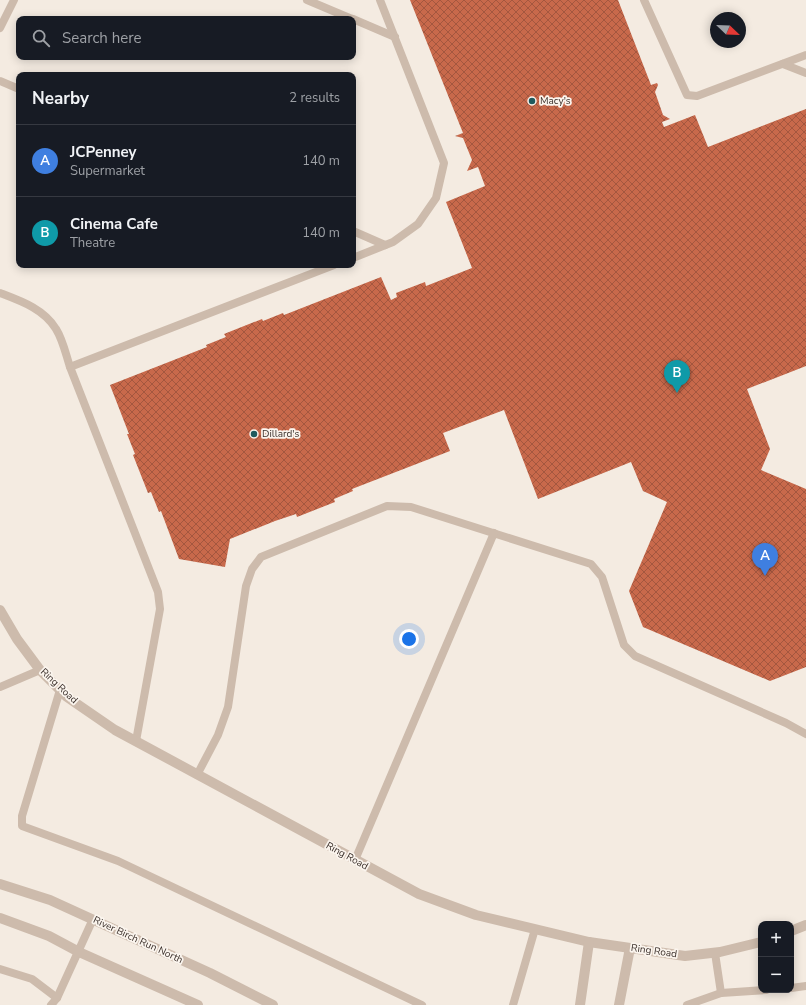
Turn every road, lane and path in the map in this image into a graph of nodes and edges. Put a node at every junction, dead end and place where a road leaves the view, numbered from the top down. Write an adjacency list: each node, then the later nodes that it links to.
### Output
1 (14, 0): 7 (lane)
2 (307, 0): 5 (lane)
3 (380, 0): 8 (lane)
4 (644, 0): 10 (lane)
5 (346, 16)
6 (356, 20): 8 (lane)
7 (0, 28)
8 (395, 37): 15 (lane)
9 (806, 55): 10 (lane)
10 (783, 64): 11 (lane)
11 (806, 73)
12 (0, 81): 13 (lane)
13 (16, 88)
14 (356, 232): 15 (lane)
15 (385, 245): 16 (lane)
16 (356, 257)
17 (326, 268): 19 (lane)
18 (0, 293): 19 (lane)
19 (70, 367): 26 (lane)
20 (494, 533): 25 (lane); 27 (lane); 28 (lane)
21 (0, 610): 22 (street, Ring Road)
22 (40, 670): 23 (lane); 24 (street, Ring Road)
23 (0, 687)
24 (60, 690): 26 (street, Ring Road); 50 (lane)
25 (806, 734)
26 (136, 741): 27 (street, Ring Road)
27 (197, 775): 28 (street, Ring Road)
28 (355, 860): 33 (street, Ring Road)
29 (0, 884): 31 (street, River Birch Run North)
30 (0, 918): 38 (street)
31 (93, 919): 38 (lane); 49 (street, River Birch Run North)
32 (806, 924): 34 (street)
33 (535, 929): 35 (street, Ring Road); 51 (lane)
34 (794, 930)
35 (589, 942): 37 (street, Ring Road); 52 (street)
36 (758, 943): 39 (street, Ring Road)
37 (630, 948): 39 (street, Ring Road); 53 (street)
38 (79, 952): 45 (lane); 48 (street)
39 (715, 953): 44 (lane)
40 (0, 969): 45 (lane)
41 (806, 986): 42 (lane)
42 (794, 988)
43 (758, 991): 44 (lane)
44 (721, 993): 46 (lane)
45 (57, 998): 47 (lane)
46 (709, 1001): 54 (lane)
47 (51, 1005)
48 (198, 1005)
49 (273, 1005)
50 (422, 1005)
51 (513, 1005)
52 (580, 1005)
53 (619, 1005)
54 (687, 1005)

